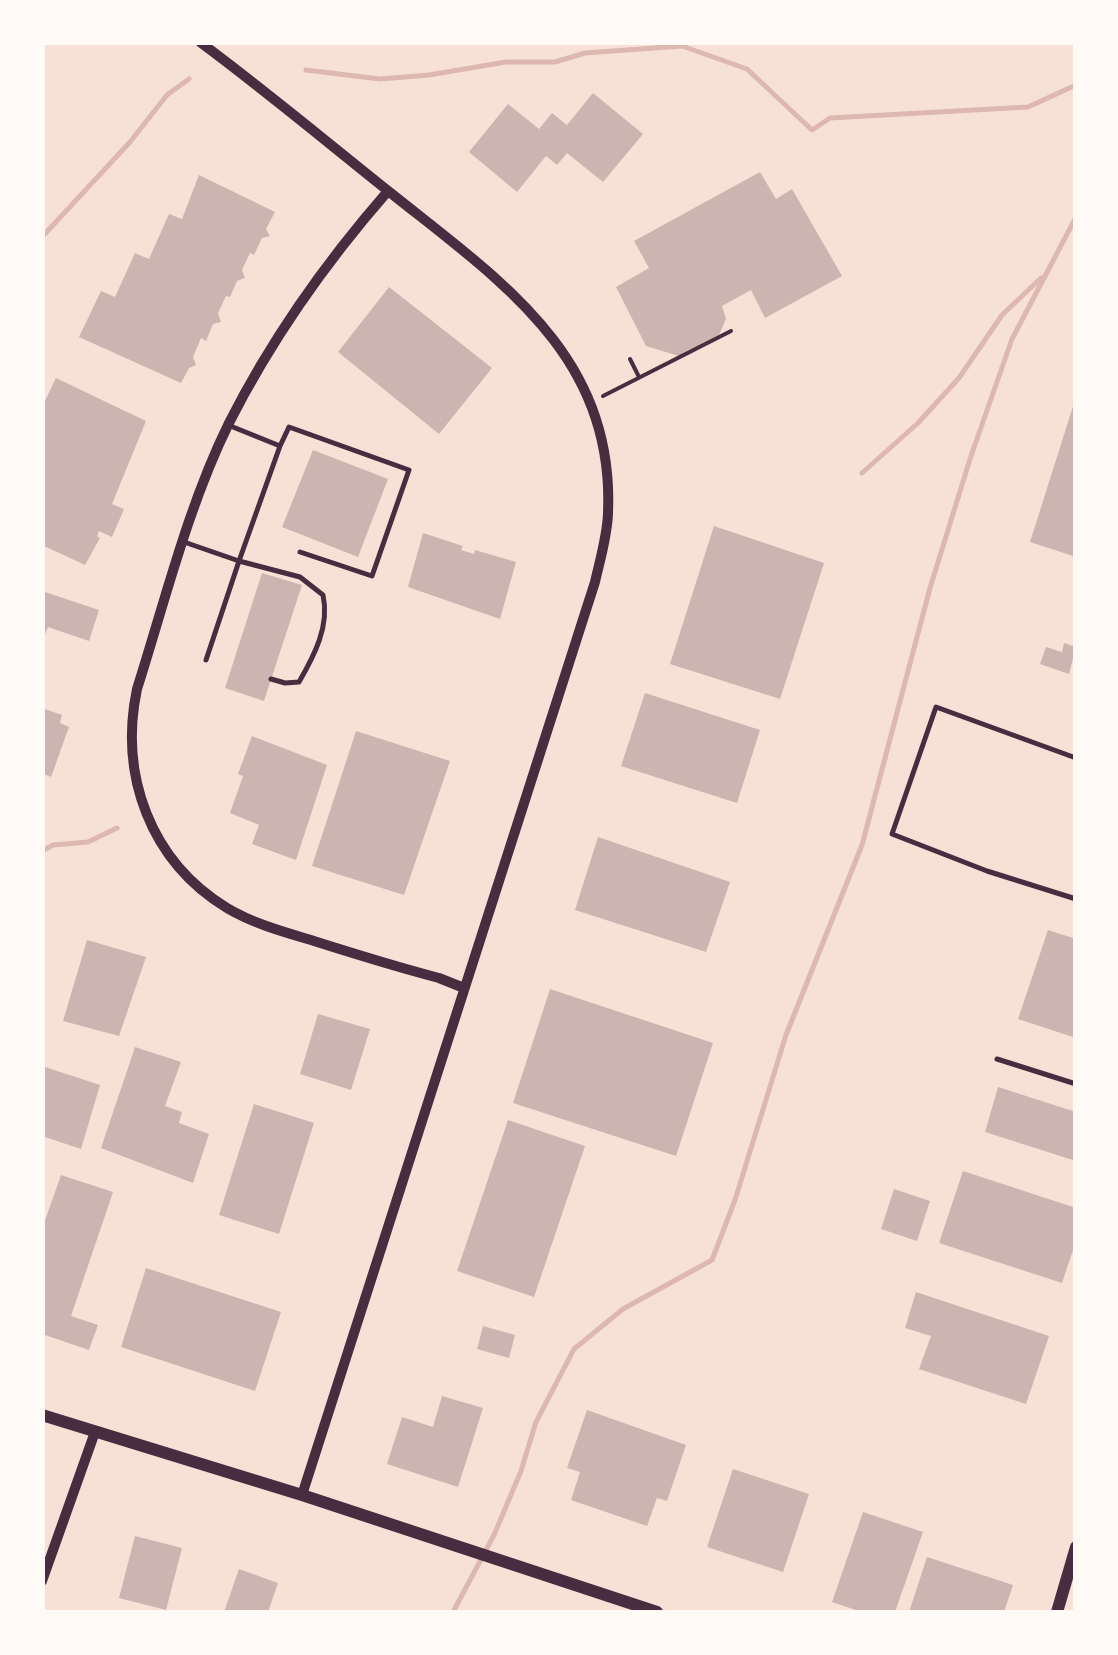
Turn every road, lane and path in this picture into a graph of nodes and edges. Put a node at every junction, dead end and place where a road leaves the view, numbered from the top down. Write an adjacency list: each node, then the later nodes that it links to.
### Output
1 (200, 42): 2 (street)
2 (388, 191): 6 (street); 7 (street)
3 (731, 331): 5 (path)
4 (630, 359): 5 (path)
5 (639, 378): 6 (path)
6 (590, 402): 16 (street)
7 (228, 425): 8 (lane); 9 (street)
8 (280, 446): 10 (lane); 11 (lane)
9 (184, 542): 11 (lane); 16 (street)
10 (300, 552)
11 (239, 561): 12 (lane); 13 (lane)
12 (206, 660)
13 (271, 678)
14 (1076, 758): 15 (lane)
15 (1076, 899)
16 (464, 988): 21 (street)
17 (997, 1059): 18 (lane)
18 (1076, 1084)
19 (42, 1415): 20 (street)
20 (95, 1432): 21 (street); 23 (street)
21 (302, 1495): 24 (street)
22 (1076, 1547): 25 (street)
23 (42, 1582)
24 (657, 1612)
25 (1057, 1612)

